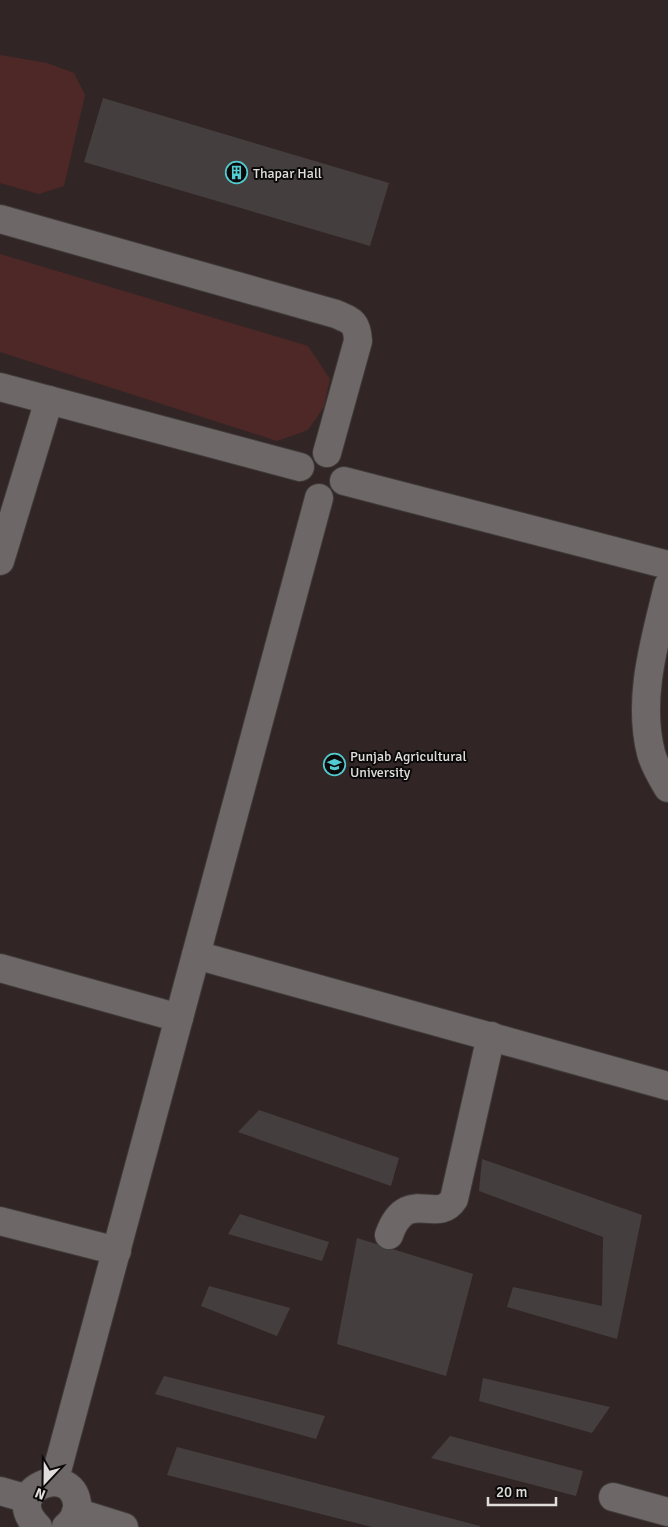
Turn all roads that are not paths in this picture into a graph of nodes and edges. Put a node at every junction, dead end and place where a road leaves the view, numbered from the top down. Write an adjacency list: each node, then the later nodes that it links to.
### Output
1 (0, 219): 4 (street)
2 (0, 386): 3 (street)
3 (48, 400): 5 (street); 8 (street)
4 (327, 453): 5 (street); 6 (street)
5 (300, 468): 7 (street)
6 (344, 481): 7 (street); 9 (street)
7 (319, 498): 12 (street)
8 (0, 561)
9 (668, 564)
10 (668, 586): 11 (street)
11 (668, 788)
12 (196, 955): 14 (street); 15 (street)
13 (0, 968): 14 (street)
14 (179, 1018): 19 (street)
15 (491, 1036): 16 (street); 18 (street)
16 (668, 1086)
17 (0, 1221): 19 (street)
18 (389, 1235)
19 (117, 1250): 20 (street)
20 (54, 1482): 23 (street); 25 (street)
21 (0, 1491): 23 (street)
22 (613, 1497): 24 (street)
23 (28, 1499): 26 (street)
24 (668, 1512)
25 (71, 1520): 27 (street)
26 (38, 1527)
27 (124, 1527)

